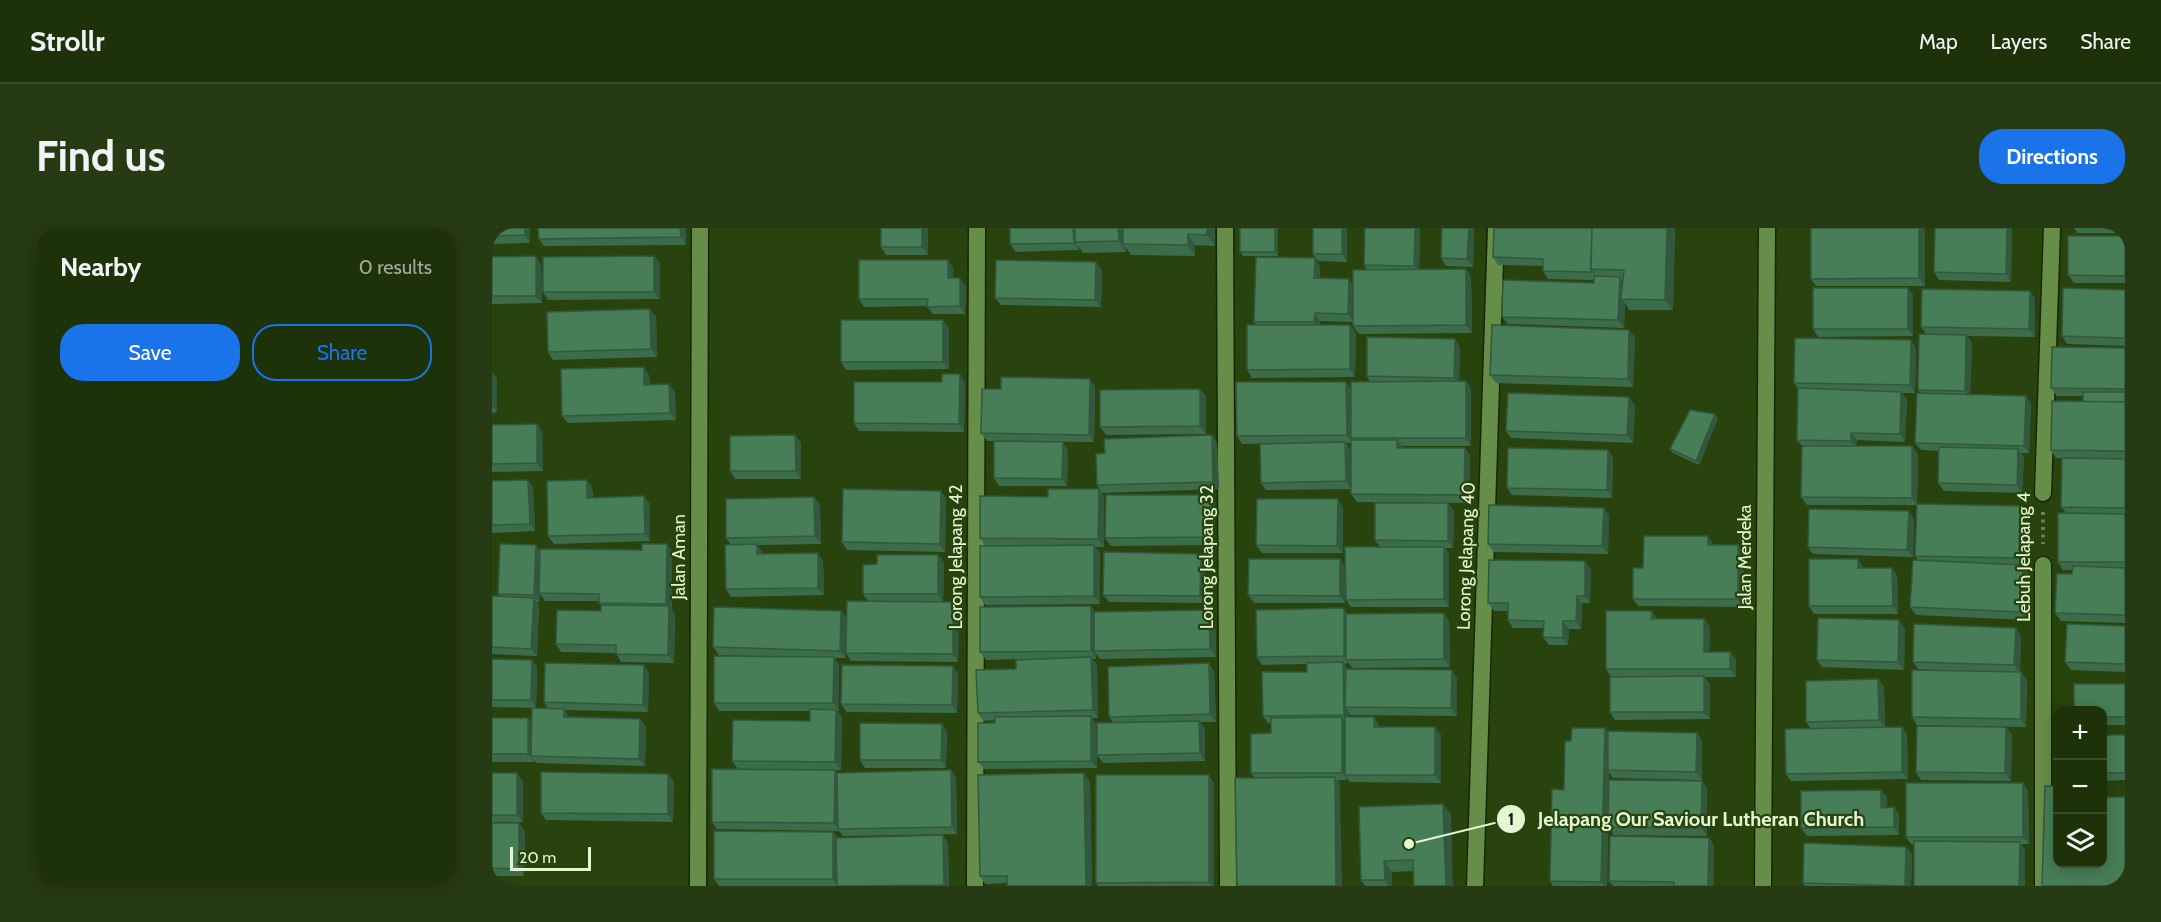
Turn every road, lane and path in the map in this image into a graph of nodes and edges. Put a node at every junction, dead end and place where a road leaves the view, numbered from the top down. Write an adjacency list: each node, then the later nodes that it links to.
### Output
1 (700, 228): 9 (street, Jalan Aman)
2 (977, 228): 10 (street, Lorong Jelapang 42)
3 (1225, 228): 11 (street, Lorong Jelapang 32)
4 (1496, 228): 12 (street, Lorong Jelapang 40)
5 (1767, 228): 13 (street, Jalan Merdeka)
6 (2052, 228): 7 (street, Lebuh Jelapang 4)
7 (2043, 493): 8 (path, Lebuh Jelapang 4)
8 (2043, 565): 14 (street, Lebuh Jelapang 4)
9 (698, 886)
10 (975, 886)
11 (1228, 886)
12 (1475, 886)
13 (1762, 886)
14 (2043, 886)

